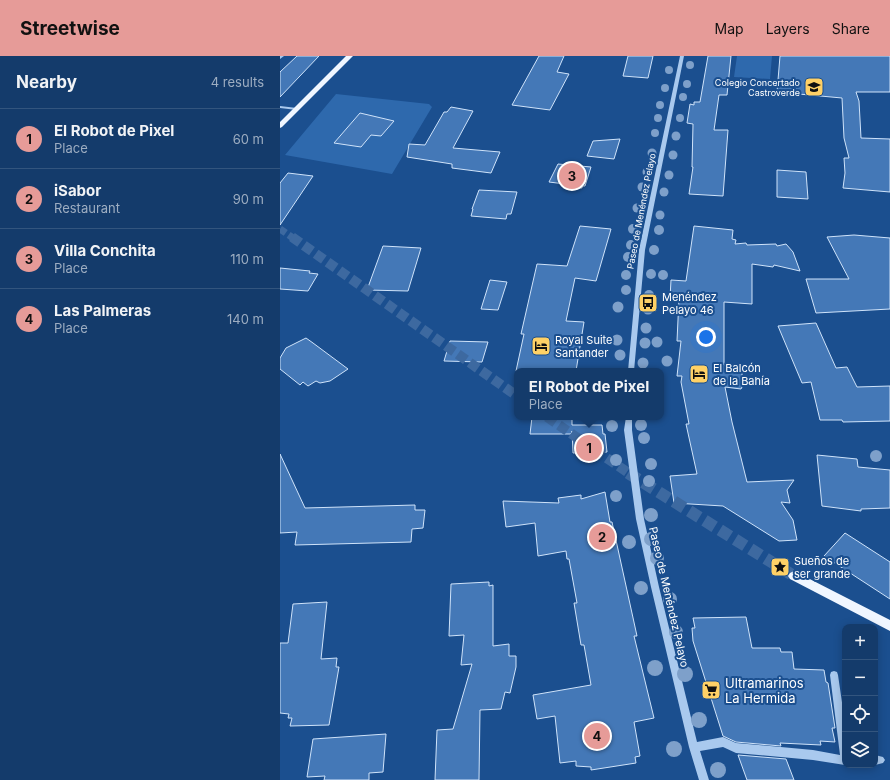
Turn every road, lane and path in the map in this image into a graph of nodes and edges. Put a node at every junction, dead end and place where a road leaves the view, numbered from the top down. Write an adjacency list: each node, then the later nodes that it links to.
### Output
1 (350, 56): 4 (main road)
2 (682, 56): 6 (street, Paseo de Menéndez Pelayo)
3 (280, 107): 4 (street)
4 (297, 109): 5 (main road)
5 (280, 126)
6 (631, 368)
7 (629, 420): 12 (street, Paseo de Menéndez Pelayo)
8 (794, 576): 9 (main road)
9 (890, 626)
10 (834, 675): 11 (street)
11 (842, 735)
12 (694, 747): 13 (street); 14 (street, Paseo de Menéndez Pelayo)
13 (842, 760)
14 (704, 780)

